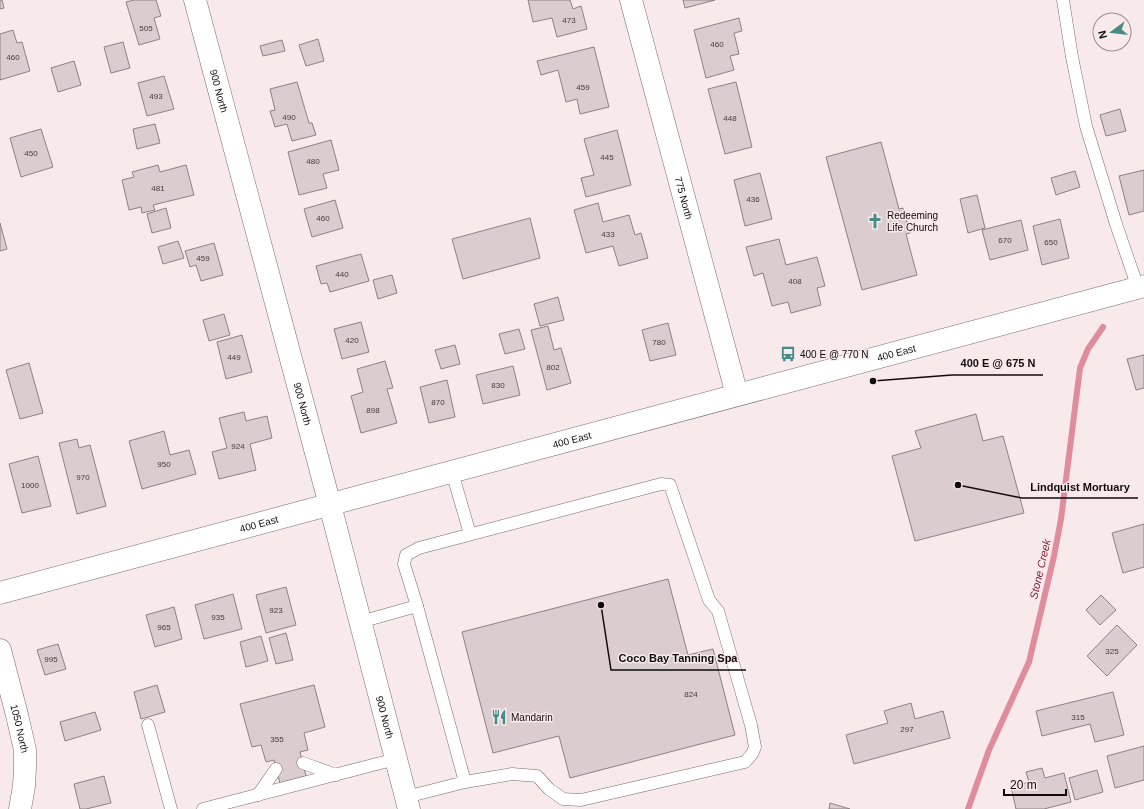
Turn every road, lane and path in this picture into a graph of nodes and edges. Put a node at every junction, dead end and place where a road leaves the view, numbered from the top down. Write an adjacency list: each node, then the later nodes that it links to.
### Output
1 (195, 0): 7 (street, 900 North)
2 (631, 0): 5 (street, 775 North)
3 (1063, 0): 4 (lane)
4 (1141, 287): 5 (street, 400 East)
5 (736, 395): 6 (street, 400 East)
6 (452, 472): 7 (street, 400 East); 8 (lane)
7 (330, 505): 9 (street, 400 East); 11 (street, 900 North)
8 (470, 534): 10 (lane); 18 (lane)
9 (0, 593)
10 (417, 606): 11 (lane); 18 (lane)
11 (360, 622): 14 (street, 900 North)
12 (0, 650): 21 (street, 1050 North)
13 (148, 725): 22 (lane)
14 (396, 759): 17 (lane); 20 (street, 900 North)
15 (303, 763): 17 (lane)
16 (276, 769): 19 (lane)
17 (336, 775): 19 (lane)
18 (465, 782): 20 (lane)
19 (258, 795): 23 (lane)
20 (407, 803)
21 (20, 809)
22 (170, 809)
23 (203, 809)

